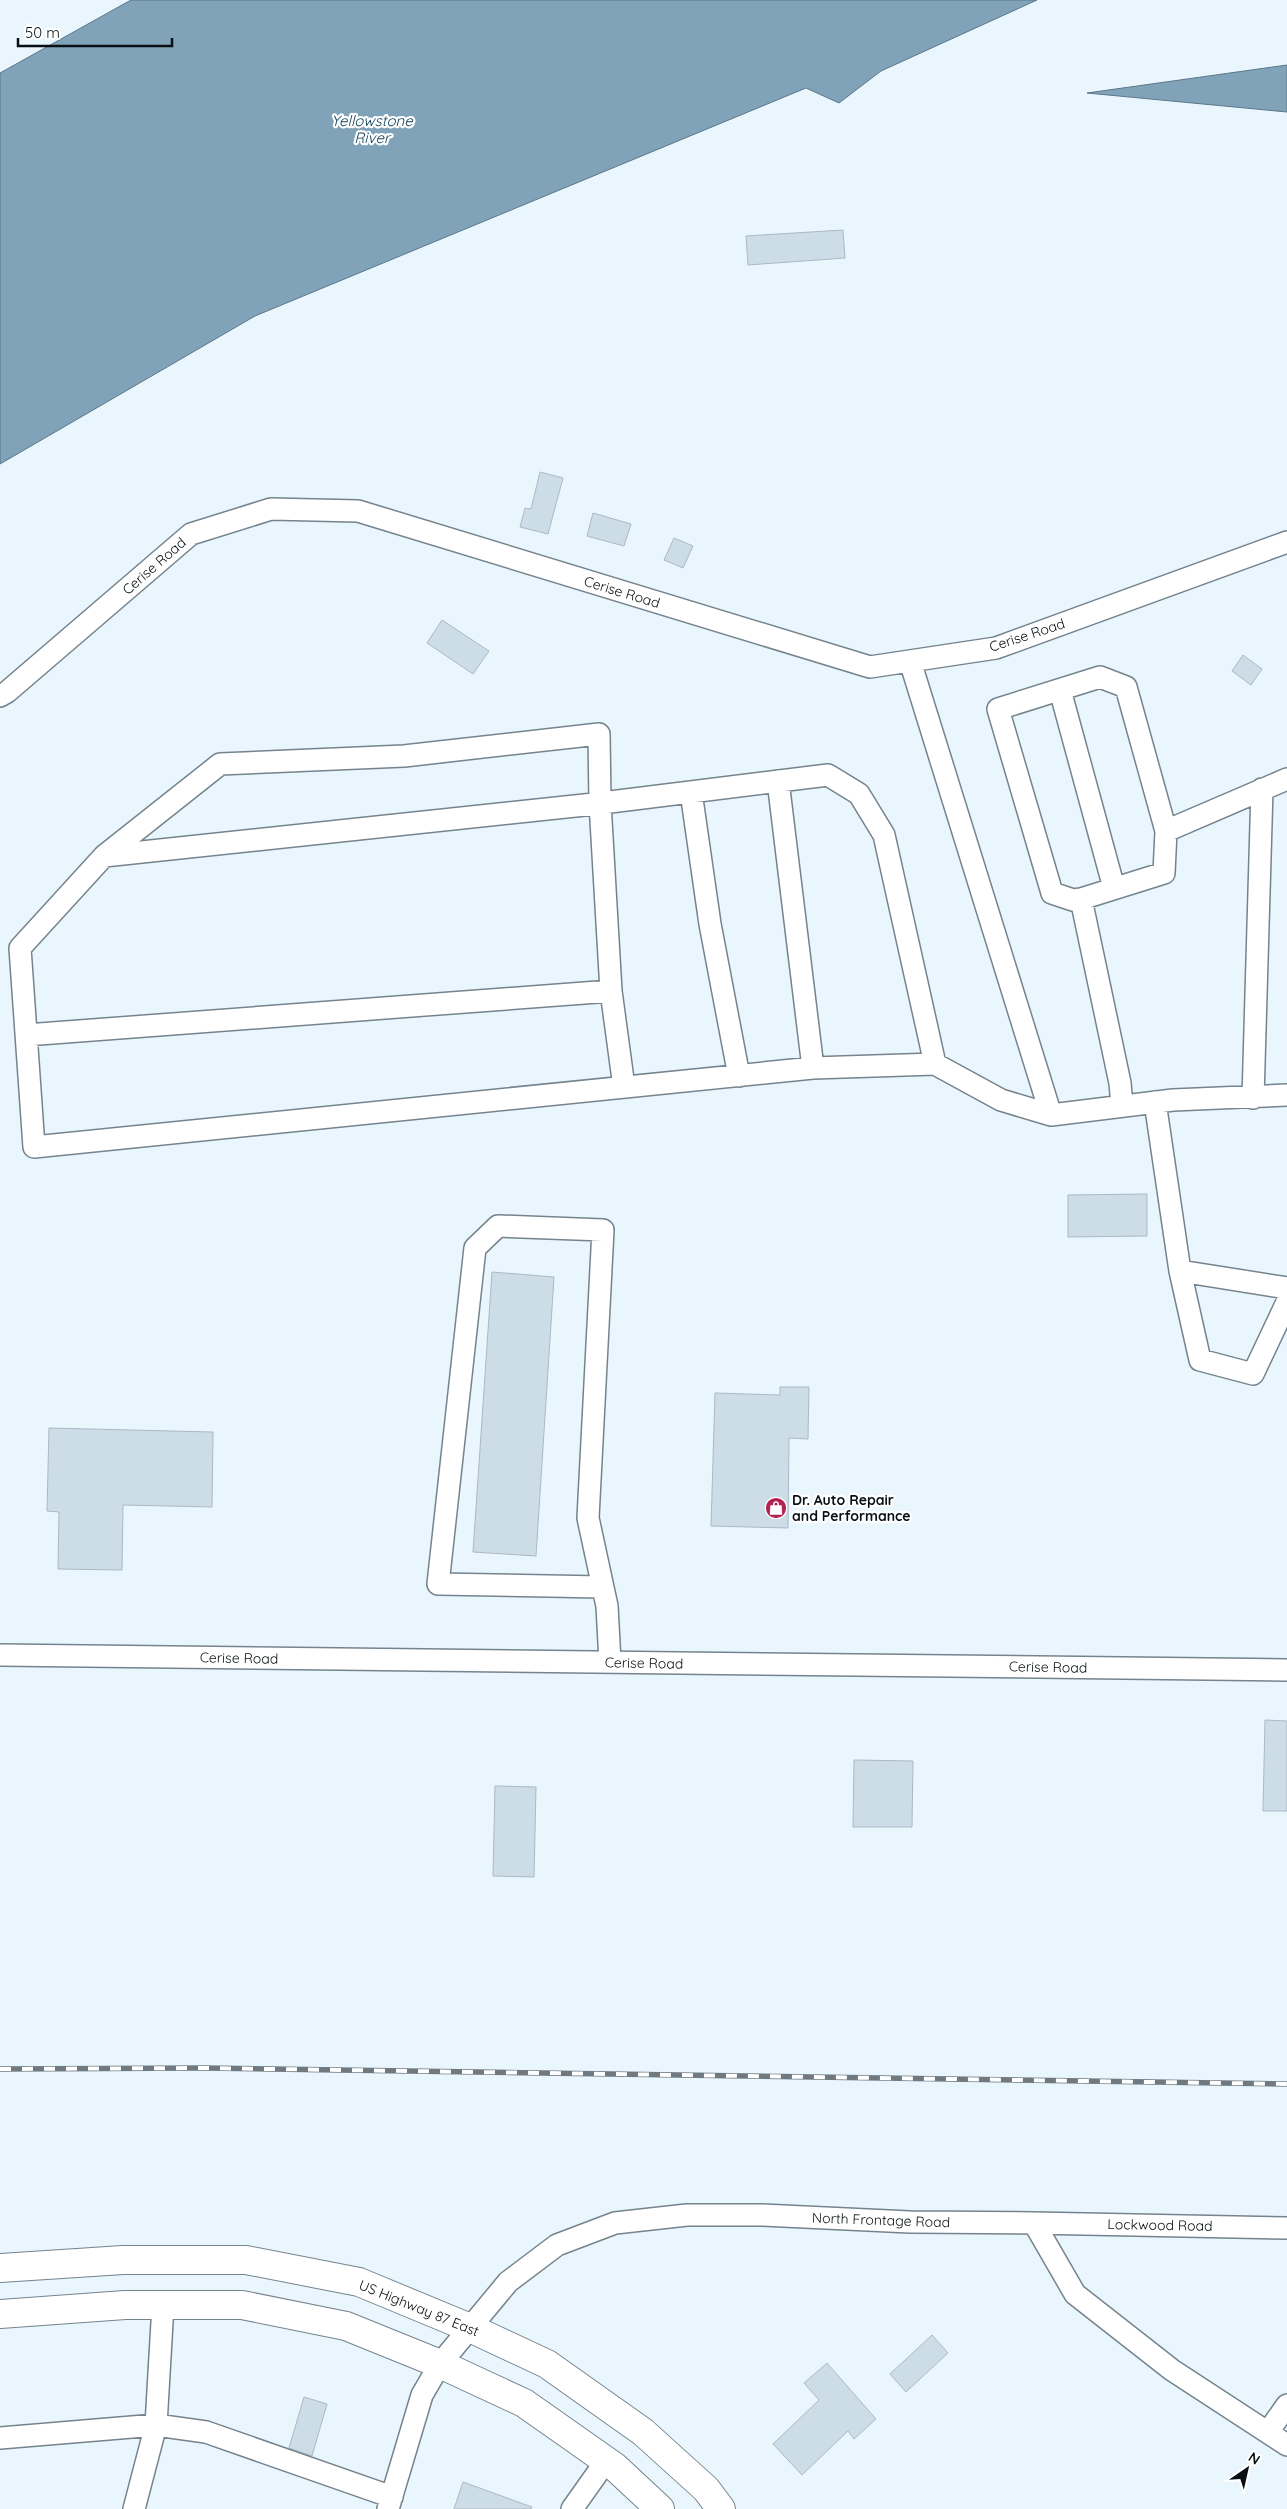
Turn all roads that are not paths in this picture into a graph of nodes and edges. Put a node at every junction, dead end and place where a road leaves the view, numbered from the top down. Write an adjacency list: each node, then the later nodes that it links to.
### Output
1 (1287, 542): 2 (street, Cerise Road)
2 (910, 661): 4 (street, Cerise Road); 24 (street)
3 (1060, 690): 10 (street); 12 (street); 13 (street)
4 (0, 696)
5 (1287, 779): 7 (street)
6 (778, 781): 8 (street); 16 (street); 17 (street)
7 (1262, 789): 10 (street); 21 (street)
8 (691, 792): 9 (street); 18 (street)
9 (600, 803): 11 (street); 11 (street); 14 (street)
10 (1166, 831): 12 (street)
11 (104, 856): 15 (street)
12 (1114, 888): 13 (street)
13 (1081, 899): 23 (street)
14 (611, 990): 15 (street); 19 (street)
15 (26, 1035): 19 (street)
16 (934, 1064): 17 (street); 24 (street)
17 (813, 1068): 18 (street)
18 (739, 1076): 19 (street)
19 (624, 1087)
20 (1287, 1095): 21 (street)
21 (1253, 1098): 22 (street)
22 (1155, 1102): 23 (street); 25 (street)
23 (1122, 1106): 24 (street)
24 (1051, 1115)
25 (1180, 1271): 26 (street); 27 (street)
26 (1287, 1288)
27 (1287, 1302)
28 (602, 1587): 28 (street); 30 (street)
29 (0, 1655): 30 (street, Cerise Road)
30 (610, 1662): 31 (street, Cerise Road)
31 (1287, 1670)
32 (1034, 2223): 33 (street, Lockwood Road); 37 (street, North Frontage Road); 41 (street)
33 (1287, 2228)
34 (0, 2268): 37 (highway, US Highway 87 East)
35 (163, 2305): 36 (highway); 38 (highway); 40 (street)
36 (0, 2314)
37 (470, 2328): 38 (street, North Frontage Road); 49 (highway, US Highway 87 East)
38 (440, 2364): 44 (highway); 45 (street, North Frontage Road)
39 (1287, 2406): 41 (street)
40 (156, 2425): 42 (street); 45 (street); 46 (street)
41 (1268, 2432): 43 (street)
42 (0, 2438)
43 (1287, 2445)
44 (606, 2461): 47 (street); 48 (highway)
45 (390, 2503)
46 (134, 2509)
47 (572, 2509)
48 (660, 2509)
49 (721, 2509)

